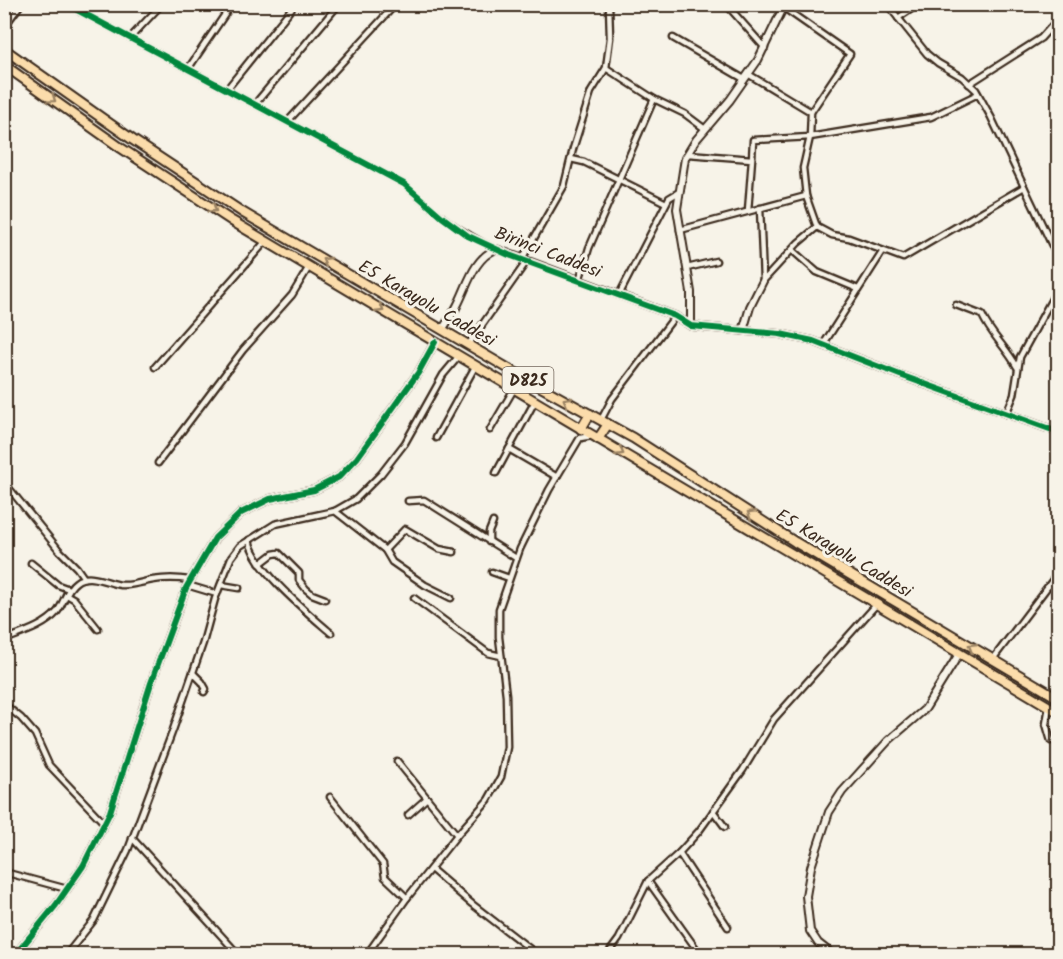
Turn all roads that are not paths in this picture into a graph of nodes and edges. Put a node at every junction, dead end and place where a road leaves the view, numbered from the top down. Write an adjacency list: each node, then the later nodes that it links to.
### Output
1 (21, 4): 19 (street)
2 (66, 4): 16 (street, Birinci Caddesi)
3 (87, 4): 16 (street)
4 (162, 4): 20 (street)
5 (232, 4): 26 (street)
6 (295, 4): 29 (street)
7 (339, 4): 32 (street)
8 (396, 4): 34 (street)
9 (609, 4): 25 (street)
10 (662, 4): 11 (street)
11 (671, 4)
12 (726, 4): 22 (street)
13 (887, 4): 17 (street)
14 (919, 4): 17 (street)
15 (784, 6): 22 (street); 33 (street)
16 (80, 12): 20 (street, Birinci Caddesi)
17 (898, 18): 28 (street)
18 (1059, 19): 28 (street)
19 (4, 27)
20 (130, 38): 26 (street, Birinci Caddesi)
21 (673, 38): 27 (street)
22 (765, 48): 27 (street)
23 (4, 49): 68 (highway, E5 Karayolu Caddesi / D825, one-way to 23)
24 (4, 65): 49 (highway, E5 Karayolu Caddesi / D825, one-way to 49)
25 (606, 68): 31 (street); 38 (street)
26 (188, 69): 29 (street, Birinci Caddesi)
27 (746, 77): 33 (street); 35 (street)
28 (969, 84): 30 (street)
29 (227, 89): 32 (street, Birinci Caddesi)
30 (978, 93): 36 (street); 41 (street)
31 (654, 99): 35 (street); 40 (street)
32 (255, 104): 34 (street, Birinci Caddesi)
33 (811, 112): 36 (street)
34 (288, 121): 50 (street, Birinci Caddesi)
35 (705, 129): 37 (street)
36 (810, 136): 39 (street); 43 (street)
37 (688, 154): 39 (street); 42 (street)
38 (571, 159): 40 (street); 54 (street)
39 (752, 159): 46 (street)
40 (620, 178): 44 (street); 58 (street)
41 (1024, 187): 52 (street); 53 (street)
42 (679, 192): 44 (street); 48 (street)
43 (806, 196): 45 (street); 47 (street)
44 (666, 203): 62 (street)
45 (760, 208): 46 (street); 59 (street)
46 (748, 211): 48 (street)
47 (817, 226): 51 (street); 52 (street)
48 (680, 230): 57 (street)
49 (266, 241): 56 (highway, E5 Karayolu Caddesi / D825); 75 (street)
50 (496, 249): 54 (street, Birinci Caddesi); 68 (street)
51 (792, 250): 59 (street); 61 (street)
52 (883, 251): 61 (street)
53 (1059, 258)
54 (524, 260): 58 (street, Birinci Caddesi); 71 (street)
55 (716, 261): 57 (street)
56 (309, 267): 70 (highway, E5 Karayolu Caddesi / D825, one-way to 70); 90 (street)
57 (687, 268): 67 (street)
58 (579, 281): 62 (street, Birinci Caddesi)
59 (763, 281): 69 (street)
60 (1059, 288): 63 (street)
61 (858, 289): 72 (street)
62 (619, 296): 66 (street, Birinci Caddesi)
63 (1052, 300): 64 (street); 76 (street)
64 (1059, 303)
65 (956, 305): 76 (street)
66 (675, 316): 67 (street, Birinci Caddesi); 81 (street)
67 (691, 327): 69 (street)
68 (442, 330): 71 (highway, E5 Karayolu Caddesi / D825)
69 (743, 331): 72 (street)
70 (435, 342): 73 (highway, E5 Karayolu Caddesi / D825); 108 (street)
71 (468, 345): 79 (highway, E5 Karayolu Caddesi / D825, one-way to 71)
72 (823, 345): 80 (street)
73 (459, 356): 74 (highway, E5 Karayolu Caddesi / D825); 95 (street)
74 (476, 365): 77 (highway, E5 Karayolu Caddesi / D825); 86 (street)
75 (155, 367)
76 (1017, 367): 80 (street)
77 (514, 389): 78 (highway, E5 Karayolu Caddesi / D825); 83 (street)
78 (534, 401): 82 (highway, E5 Karayolu Caddesi / D825); 88 (street)
79 (590, 414): 81 (highway, E5 Karayolu Caddesi / D825); 82 (highway)
80 (1006, 414): 84 (street)
81 (604, 422): 85 (highway); 125 (highway, E5 Karayolu Caddesi / D825, one-way to 81)
82 (581, 429): 85 (highway, E5 Karayolu Caddesi / D825)
83 (490, 430)
84 (1059, 432)
85 (595, 437): 87 (street); 119 (highway, E5 Karayolu Caddesi / D825, one-way to 119)
86 (436, 438)
87 (573, 447): 89 (street); 92 (street)
88 (509, 449): 91 (street); 92 (street)
89 (579, 453)
90 (158, 463)
91 (496, 473)
92 (556, 477): 101 (street)
93 (4, 482): 106 (street)
94 (408, 501): 98 (street)
95 (335, 511): 97 (street); 99 (street)
96 (494, 522): 98 (street)
97 (249, 540): 103 (street); 109 (street)
98 (489, 542): 101 (street)
99 (385, 550): 100 (street); 117 (street)
100 (454, 552)
101 (516, 558): 107 (street)
102 (31, 563): 112 (street)
103 (260, 564): 118 (street); 121 (street)
104 (492, 572): 107 (street)
105 (1059, 573): 110 (street)
106 (84, 578): 108 (street); 112 (street)
107 (509, 578): 124 (street)
108 (188, 583): 114 (street); 140 (street)
109 (221, 585): 111 (street); 114 (street)
110 (1050, 585): 113 (street); 125 (street)
111 (238, 588)
112 (69, 589): 115 (street)
113 (1059, 590)
114 (217, 594): 126 (street)
115 (67, 595): 120 (street); 122 (street)
116 (414, 598): 124 (street)
117 (451, 598)
118 (325, 599)
119 (876, 605): 123 (highway, E5 Karayolu Caddesi / D825); 136 (street)
120 (98, 629)
121 (331, 633)
122 (4, 640)
123 (959, 654): 130 (highway, E5 Karayolu Caddesi / D825); 158 (street)
124 (501, 656): 142 (street)
125 (993, 659): 128 (highway, E5 Karayolu Caddesi / D825)
126 (193, 673): 127 (street); 143 (street)
127 (204, 692)
128 (1059, 698)
129 (4, 704): 140 (street)
130 (1049, 707): 131 (highway, E5 Karayolu Caddesi / D825); 132 (street)
131 (1059, 712)
132 (1051, 741)
133 (397, 761): 135 (street)
134 (330, 797): 149 (street)
135 (427, 798): 139 (street); 142 (street)
136 (720, 800): 137 (street); 138 (street)
137 (727, 804)
138 (713, 810): 141 (street); 144 (street)
139 (408, 815)
140 (104, 823): 148 (street)
141 (725, 827)
142 (457, 835): 145 (street)
143 (132, 838): 152 (street); 153 (street)
144 (679, 853): 147 (street); 150 (street)
145 (431, 869): 149 (street); 155 (street)
146 (4, 872): 148 (street)
147 (648, 881): 156 (street); 157 (street)
148 (67, 889): 151 (street)
149 (408, 898): 154 (street)
150 (728, 927)
151 (16, 954)
152 (67, 954)
153 (238, 954)
154 (367, 954)
155 (533, 954)
156 (608, 954)
157 (700, 954)
158 (832, 954)

